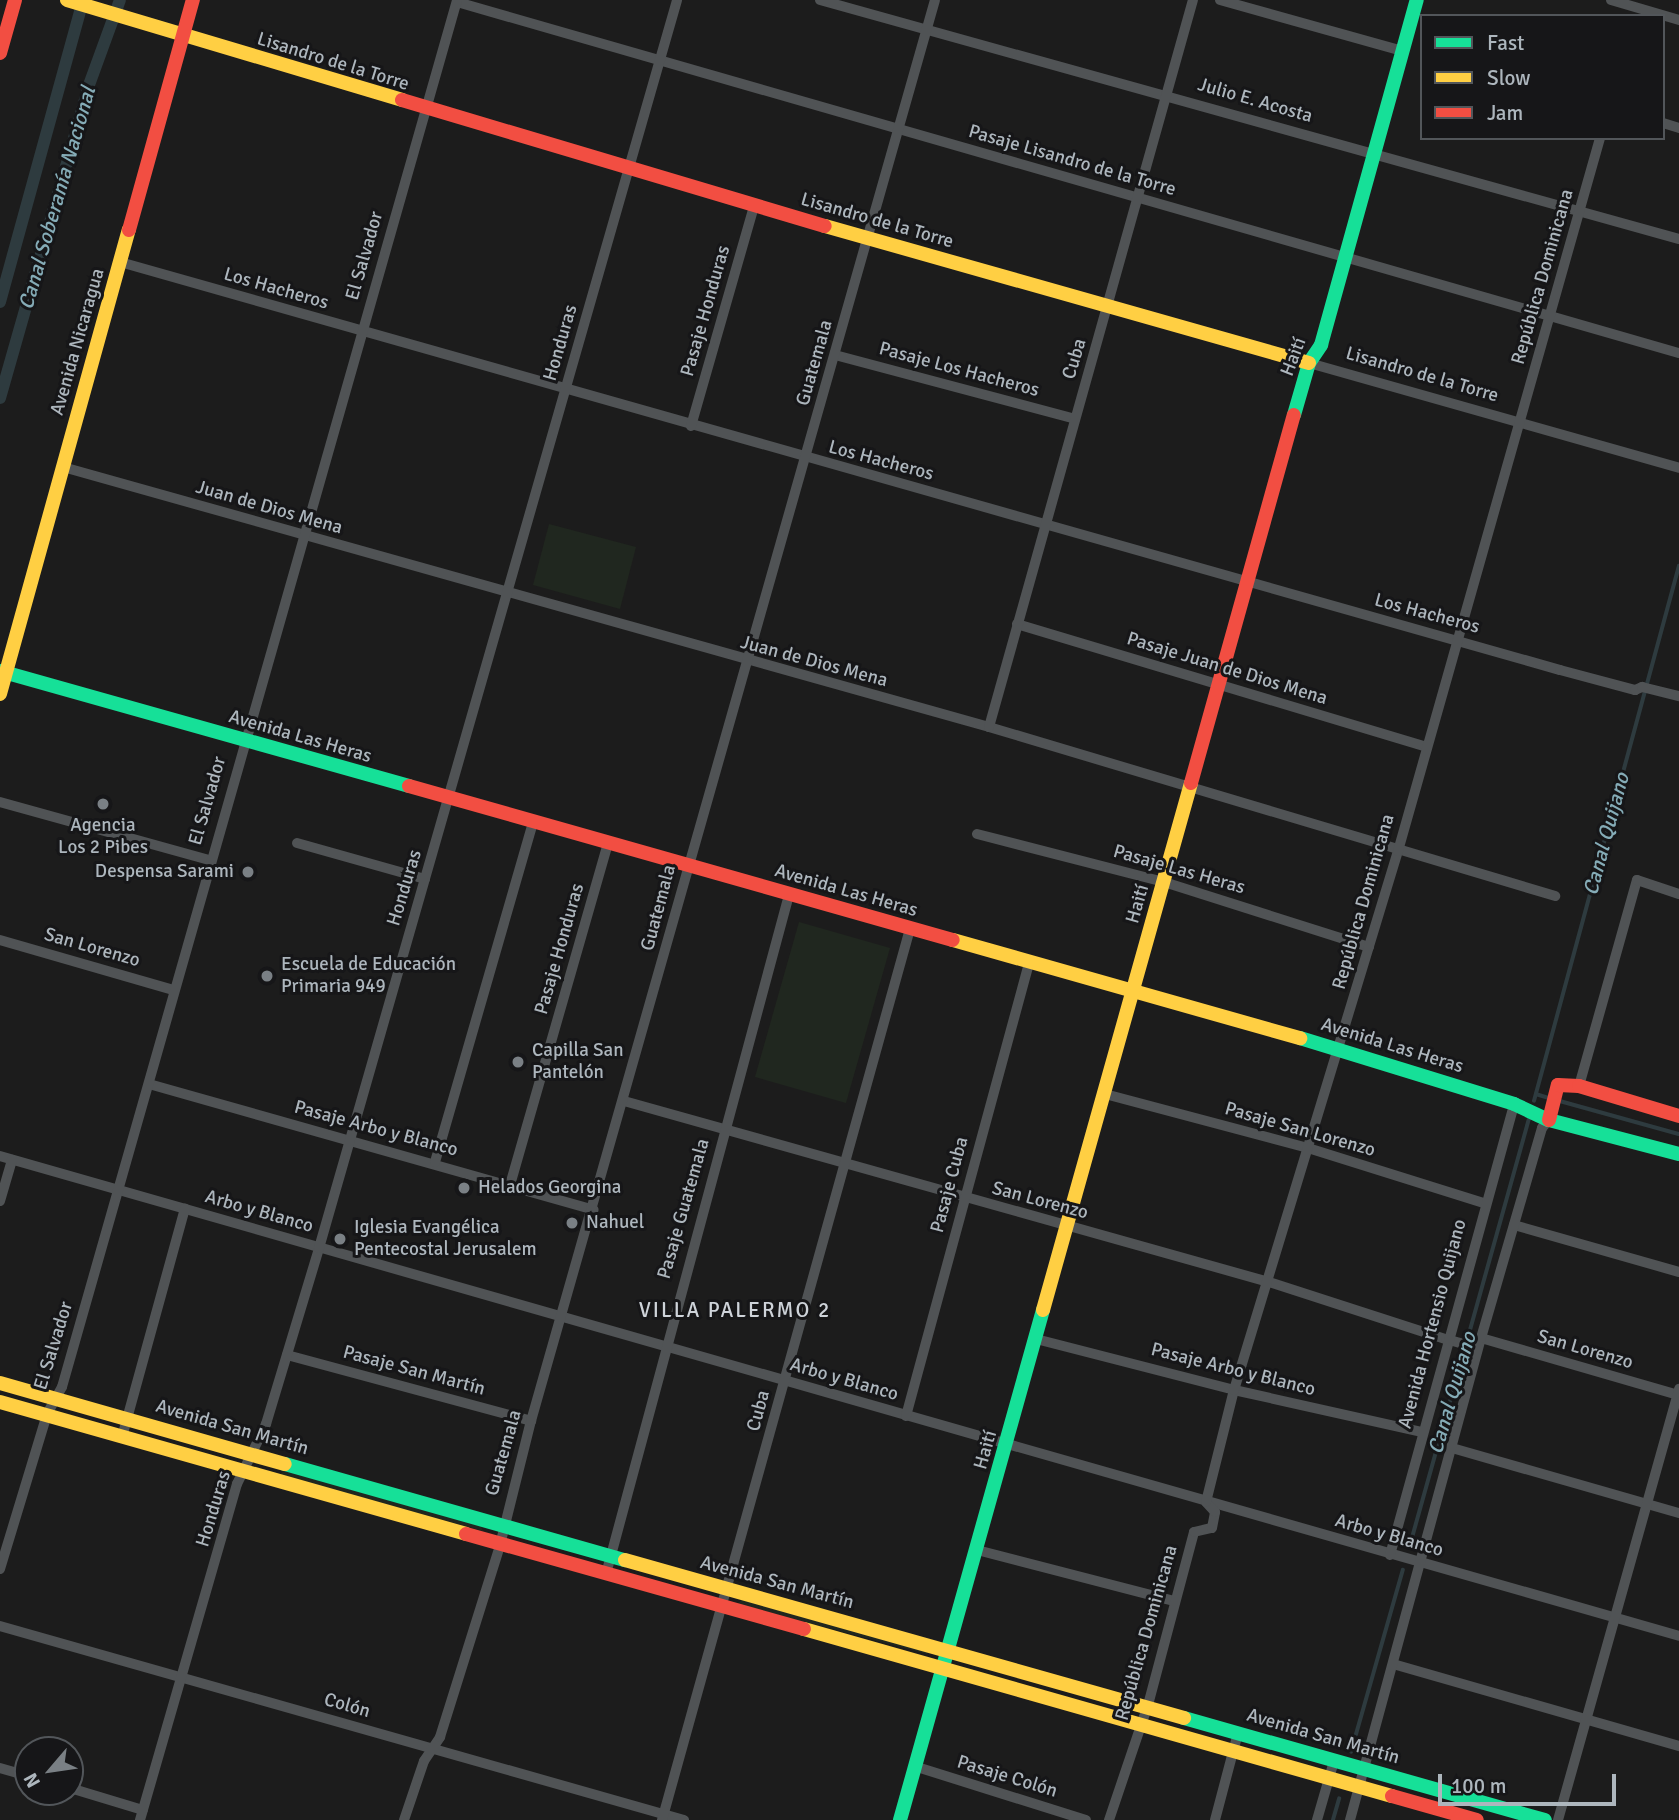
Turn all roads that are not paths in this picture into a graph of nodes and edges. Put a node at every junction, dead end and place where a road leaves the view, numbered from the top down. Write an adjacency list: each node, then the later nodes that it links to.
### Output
1 (15, 0): 17 (main road)
2 (193, 0): 15 (main road, Avenida Nicaragua)
3 (677, 0): 18 (street, Honduras)
4 (820, 0): 14 (street, Julio E. Acosta)
5 (935, 0): 14 (street, Guatemala)
6 (1193, 0): 19 (street, Cuba)
7 (1220, 0): 16 (street)
8 (1417, 0): 16 (main road, Haití)
9 (1611, 0): 12 (street)
10 (69, 1): 15 (main road, Lisandro de la Torre)
11 (457, 1): 18 (street, Pasaje Lisandro de la Torre); 20 (street, El Salvador)
12 (1635, 8): 13 (street)
13 (1657, 14)
14 (926, 32): 19 (street, Julio E. Acosta); 21 (street, Guatemala)
15 (183, 37): 20 (main road, Lisandro de la Torre); 31 (main road, Avenida Nicaragua)
16 (1403, 51): 23 (main road, Haití)
17 (0, 53)
18 (659, 63): 21 (street, Pasaje Lisandro de la Torre); 24 (street, Honduras)
19 (1167, 94): 23 (street, Julio E. Acosta); 25 (street, Cuba)
20 (425, 110): 24 (main road, Lisandro de la Torre); 34 (street, El Salvador)
21 (899, 130): 25 (street, Pasaje Lisandro de la Torre); 28 (street, Guatemala)
22 (1599, 140): 27 (street, República Dominicana)
23 (1373, 153): 27 (street, Julio E. Acosta); 30 (main road, Haití)
24 (629, 169): 26 (main road, Lisandro de la Torre); 38 (street, Honduras)
25 (1138, 198): 30 (street, Pasaje Lisandro de la Torre); 32 (street, Cuba)
26 (754, 206): 28 (main road, Lisandro de la Torre); 41 (street, Pasaje Honduras)
27 (1580, 211): 29 (street, Julio E. Acosta); 33 (street, República Dominicana)
28 (868, 239): 32 (main road, Lisandro de la Torre); 36 (street, Guatemala)
29 (1679, 239)
30 (1345, 255): 33 (street, Pasaje Lisandro de la Torre); 37 (main road, Haití)
31 (120, 262): 34 (street, Los Hacheros); 43 (main road, Avenida Nicaragua)
32 (1109, 305): 37 (main road, Lisandro de la Torre); 39 (street, Cuba)
33 (1551, 316): 35 (street, Pasaje Lisandro de la Torre); 40 (street, República Dominicana)
34 (361, 332): 38 (street, Los Hacheros); 46 (street, El Salvador)
35 (1679, 353)
36 (835, 355): 39 (street, Pasaje Los Hacheros); 42 (street, Guatemala)
37 (1309, 363): 40 (street, Lisandro de la Torre); 47 (main road, Haití)
38 (566, 390): 41 (street, Los Hacheros); 48 (street, Honduras)
39 (1075, 419): 45 (street, Cuba)
40 (1520, 422): 44 (street, Lisandro de la Torre); 50 (street, República Dominicana)
41 (691, 426): 42 (street, Los Hacheros)
42 (806, 459): 45 (street, Los Hacheros); 51 (street, Guatemala)
43 (63, 467): 46 (street, Juan de Dios Mena); 52 (main road, Avenida Nicaragua)
44 (1679, 468)
45 (1046, 523): 47 (street, Los Hacheros); 49 (street, Cuba)
46 (302, 537): 48 (street, Juan de Dios Mena); 57 (street, El Salvador)
47 (1248, 583): 50 (street, Los Hacheros); 53 (main road, Haití)
48 (508, 595): 51 (street, Juan de Dios Mena); 60 (street, Honduras)
49 (1017, 624): 53 (street, Pasaje Juan de Dios Mena); 56 (street, Cuba)
50 (1457, 640): 55 (street, Los Hacheros); 58 (street, República Dominicana)
51 (747, 663): 56 (street, Juan de Dios Mena); 68 (street, Guatemala)
52 (3, 672): 54 (main road, Avenida Nicaragua); 57 (main road, Avenida Las Heras)
53 (1219, 684): 58 (street, Pasaje Juan de Dios Mena); 59 (main road, Haití)
54 (0, 694)
55 (1679, 696)
56 (989, 727): 59 (street, Juan de Dios Mena)
57 (244, 741): 60 (main road, Avenida Las Heras); 67 (street, El Salvador)
58 (1427, 747): 66 (street, República Dominicana)
59 (1190, 788): 66 (street, Juan de Dios Mena); 70 (main road, Haití)
60 (450, 799): 62 (main road, Avenida Las Heras); 69 (street, Honduras)
61 (0, 802): 67 (street)
62 (533, 823): 65 (main road, Avenida Las Heras); 94 (street)
63 (977, 834): 70 (street, Pasaje Las Heras)
64 (297, 843): 69 (street)
65 (608, 844): 68 (main road, Avenida Las Heras); 96 (street, Pasaje Honduras)
66 (1398, 851): 73 (street, Juan de Dios Mena); 76 (street, República Dominicana)
67 (209, 860): 78 (street, El Salvador)
68 (688, 866): 72 (main road, Avenida Las Heras); 84 (street, Guatemala)
69 (425, 879): 89 (street, Honduras)
70 (1164, 882): 76 (street, Pasaje Las Heras); 79 (main road, Haití)
71 (1679, 894): 82 (street)
72 (789, 895): 74 (main road, Avenida Las Heras); 88 (street, Pasaje Guatemala)
73 (1555, 896)
74 (910, 929): 77 (main road, Avenida Las Heras); 95 (street, Cuba)
75 (0, 940): 78 (street, San Lorenzo)
76 (1369, 947): 80 (street, República Dominicana)
77 (1029, 963): 79 (main road, Avenida Las Heras); 98 (street, Pasaje Cuba)
78 (173, 990): 81 (street, El Salvador)
79 (1133, 992): 80 (main road, Avenida Las Heras); 83 (main road, Haití)
80 (1338, 1049): 85 (main road, Avenida Las Heras); 90 (street, República Dominicana)
81 (149, 1084): 89 (street, Pasaje Arbo y Blanco); 97 (street, El Salvador)
82 (1579, 1086): 86 (main road); 87 (main road)
83 (1105, 1094): 90 (street, Pasaje San Lorenzo); 104 (main road, Haití)
84 (624, 1101): 88 (street, San Lorenzo); 102 (street, Guatemala)
85 (1514, 1104): 87 (main road, Avenida Las Heras); 100 (street, Avenida Hortensio Quijano)
86 (1679, 1116)
87 (1549, 1120): 91 (main road, Avenida Las Heras); 103 (street)
88 (724, 1130): 95 (street, San Lorenzo); 112 (street, Pasaje Guatemala)
89 (349, 1140): 94 (street, Pasaje Arbo y Blanco); 105 (street, Honduras)
90 (1308, 1148): 100 (street, Pasaje San Lorenzo); 107 (street, República Dominicana)
91 (1679, 1154)
92 (0, 1156): 93 (street, Arbo y Blanco)
93 (12, 1160): 97 (street, Arbo y Blanco); 99 (street)
94 (435, 1162): 96 (street, Pasaje Arbo y Blanco)
95 (845, 1164): 98 (street, San Lorenzo); 114 (street, Cuba)
96 (510, 1185): 102 (street, Pasaje Arbo y Blanco)
97 (118, 1190): 101 (street, Arbo y Blanco); 118 (street, El Salvador)
98 (964, 1199): 104 (street, San Lorenzo); 121 (street, Pasaje Cuba)
99 (0, 1201)
100 (1484, 1203): 111 (street, Avenida Hortensio Quijano)
101 (185, 1209): 105 (street, Arbo y Blanco); 122 (street)
102 (593, 1210): 108 (street, Guatemala)
103 (1514, 1225): 106 (street); 109 (street)
104 (1068, 1226): 107 (street, San Lorenzo); 110 (main road, Haití)
105 (319, 1248): 108 (street, Arbo y Blanco); 113 (street, Honduras)
106 (1679, 1272)
107 (1269, 1283): 111 (street, San Lorenzo); 116 (street, República Dominicana)
108 (563, 1318): 112 (street, Arbo y Blanco); 123 (street, Guatemala)
109 (1481, 1338): 111 (street, San Lorenzo); 117 (street, San Lorenzo); 127 (street)
110 (1036, 1339): 116 (street, Pasaje Arbo y Blanco); 126 (main road, Haití)
111 (1451, 1340): 124 (street, Avenida Hortensio Quijano)
112 (664, 1346): 114 (street, Arbo y Blanco); 137 (street, Pasaje Guatemala)
113 (287, 1355): 123 (street, Pasaje San Martín); 128 (street, Honduras)
114 (785, 1381): 121 (street, Arbo y Blanco); 141 (street, Cuba)
115 (0, 1383): 118 (main road, Avenida San Martín)
116 (1234, 1390): 124 (street, Pasaje Arbo y Blanco); 130 (street, República Dominicana)
117 (1678, 1392): 131 (street)
118 (58, 1400): 120 (street, El Salvador); 122 (main road, Avenida San Martín)
119 (0, 1402): 120 (main road, Avenida San Martín)
120 (47, 1414): 125 (main road, Avenida San Martín); 139 (street, El Salvador)
121 (906, 1416): 126 (street, Arbo y Blanco)
122 (127, 1419): 125 (street); 128 (main road, Avenida San Martín)
123 (531, 1421): 133 (street, Guatemala)
124 (1422, 1432): 136 (street, Avenida Hortensio Quijano)
125 (122, 1437): 129 (main road, Avenida San Martín)
126 (1007, 1445): 130 (street, Arbo y Blanco); 135 (main road, Haití)
127 (1452, 1448): 131 (street); 138 (street)
128 (254, 1454): 129 (street, Honduras); 133 (main road, Avenida San Martín)
129 (241, 1473): 134 (main road, Avenida San Martín); 150 (street, Honduras)
130 (1206, 1502): 136 (street, Arbo y Blanco); 142 (street, República Dominicana)
131 (1647, 1504): 132 (street); 144 (street)
132 (1679, 1513)
133 (503, 1525): 134 (street, Guatemala); 137 (main road, Avenida San Martín)
134 (500, 1545): 140 (main road, Avenida San Martín); 156 (street, Guatemala)
135 (977, 1550): 142 (street); 147 (main road, Haití)
136 (1390, 1555): 138 (street, Arbo y Blanco)
137 (610, 1558): 140 (street, Pasaje Guatemala); 141 (main road, Avenida San Martín)
138 (1419, 1563): 144 (street, Arbo y Blanco); 148 (street)
139 (0, 1569)
140 (606, 1574): 143 (main road, Avenida San Martín)
141 (728, 1590): 143 (street, Cuba); 147 (main road, Avenida San Martín)
142 (1174, 1601): 151 (street, República Dominicana)
143 (723, 1609): 149 (main road, Avenida San Martín); 166 (street, Cuba)
144 (1615, 1618): 146 (street, Arbo y Blanco); 152 (street)
145 (0, 1626): 150 (street, Colón)
146 (1679, 1636)
147 (948, 1649): 149 (main road, Haití); 151 (main road, Avenida San Martín)
148 (1393, 1664): 152 (street); 160 (street)
149 (943, 1669): 153 (main road, Avenida San Martín); 159 (main road, Haití)
150 (183, 1678): 156 (street, Colón); 165 (street, Honduras)
151 (1148, 1705): 153 (street, República Dominicana); 154 (main road, Avenida San Martín)
152 (1586, 1719): 155 (street); 178 (street)
153 (1139, 1725): 157 (main road, Avenida San Martín); 172 (street, República Dominicana)
154 (1238, 1733): 157 (street); 158 (main road, Avenida San Martín)
155 (1679, 1746)
156 (434, 1748): 166 (street, Colón); 168 (street, Guatemala)
157 (1233, 1753): 161 (main road, Avenida San Martín); 173 (street)
158 (1334, 1761): 160 (main road, Avenida San Martín); 161 (street)
159 (917, 1768): 170 (main road, Haití); 171 (street, Pasaje Colón)
160 (1363, 1768): 162 (street); 164 (main road, Avenida San Martín)
161 (1327, 1779): 162 (main road, Avenida San Martín); 174 (street)
162 (1358, 1788): 167 (main road, Avenida San Martín); 175 (street)
163 (84, 1793): 165 (street)
164 (1458, 1794): 167 (street); 177 (main road, Avenida San Martín)
165 (142, 1815)
166 (663, 1817): 169 (street, Colón)
167 (1451, 1817): 176 (main road, Avenida San Martín)
168 (404, 1820)
169 (684, 1820)
170 (900, 1820)
171 (1086, 1820)
172 (1109, 1820)
173 (1214, 1820)
174 (1317, 1820)
175 (1350, 1820)
176 (1477, 1820)
177 (1545, 1820)
178 (1558, 1820)

